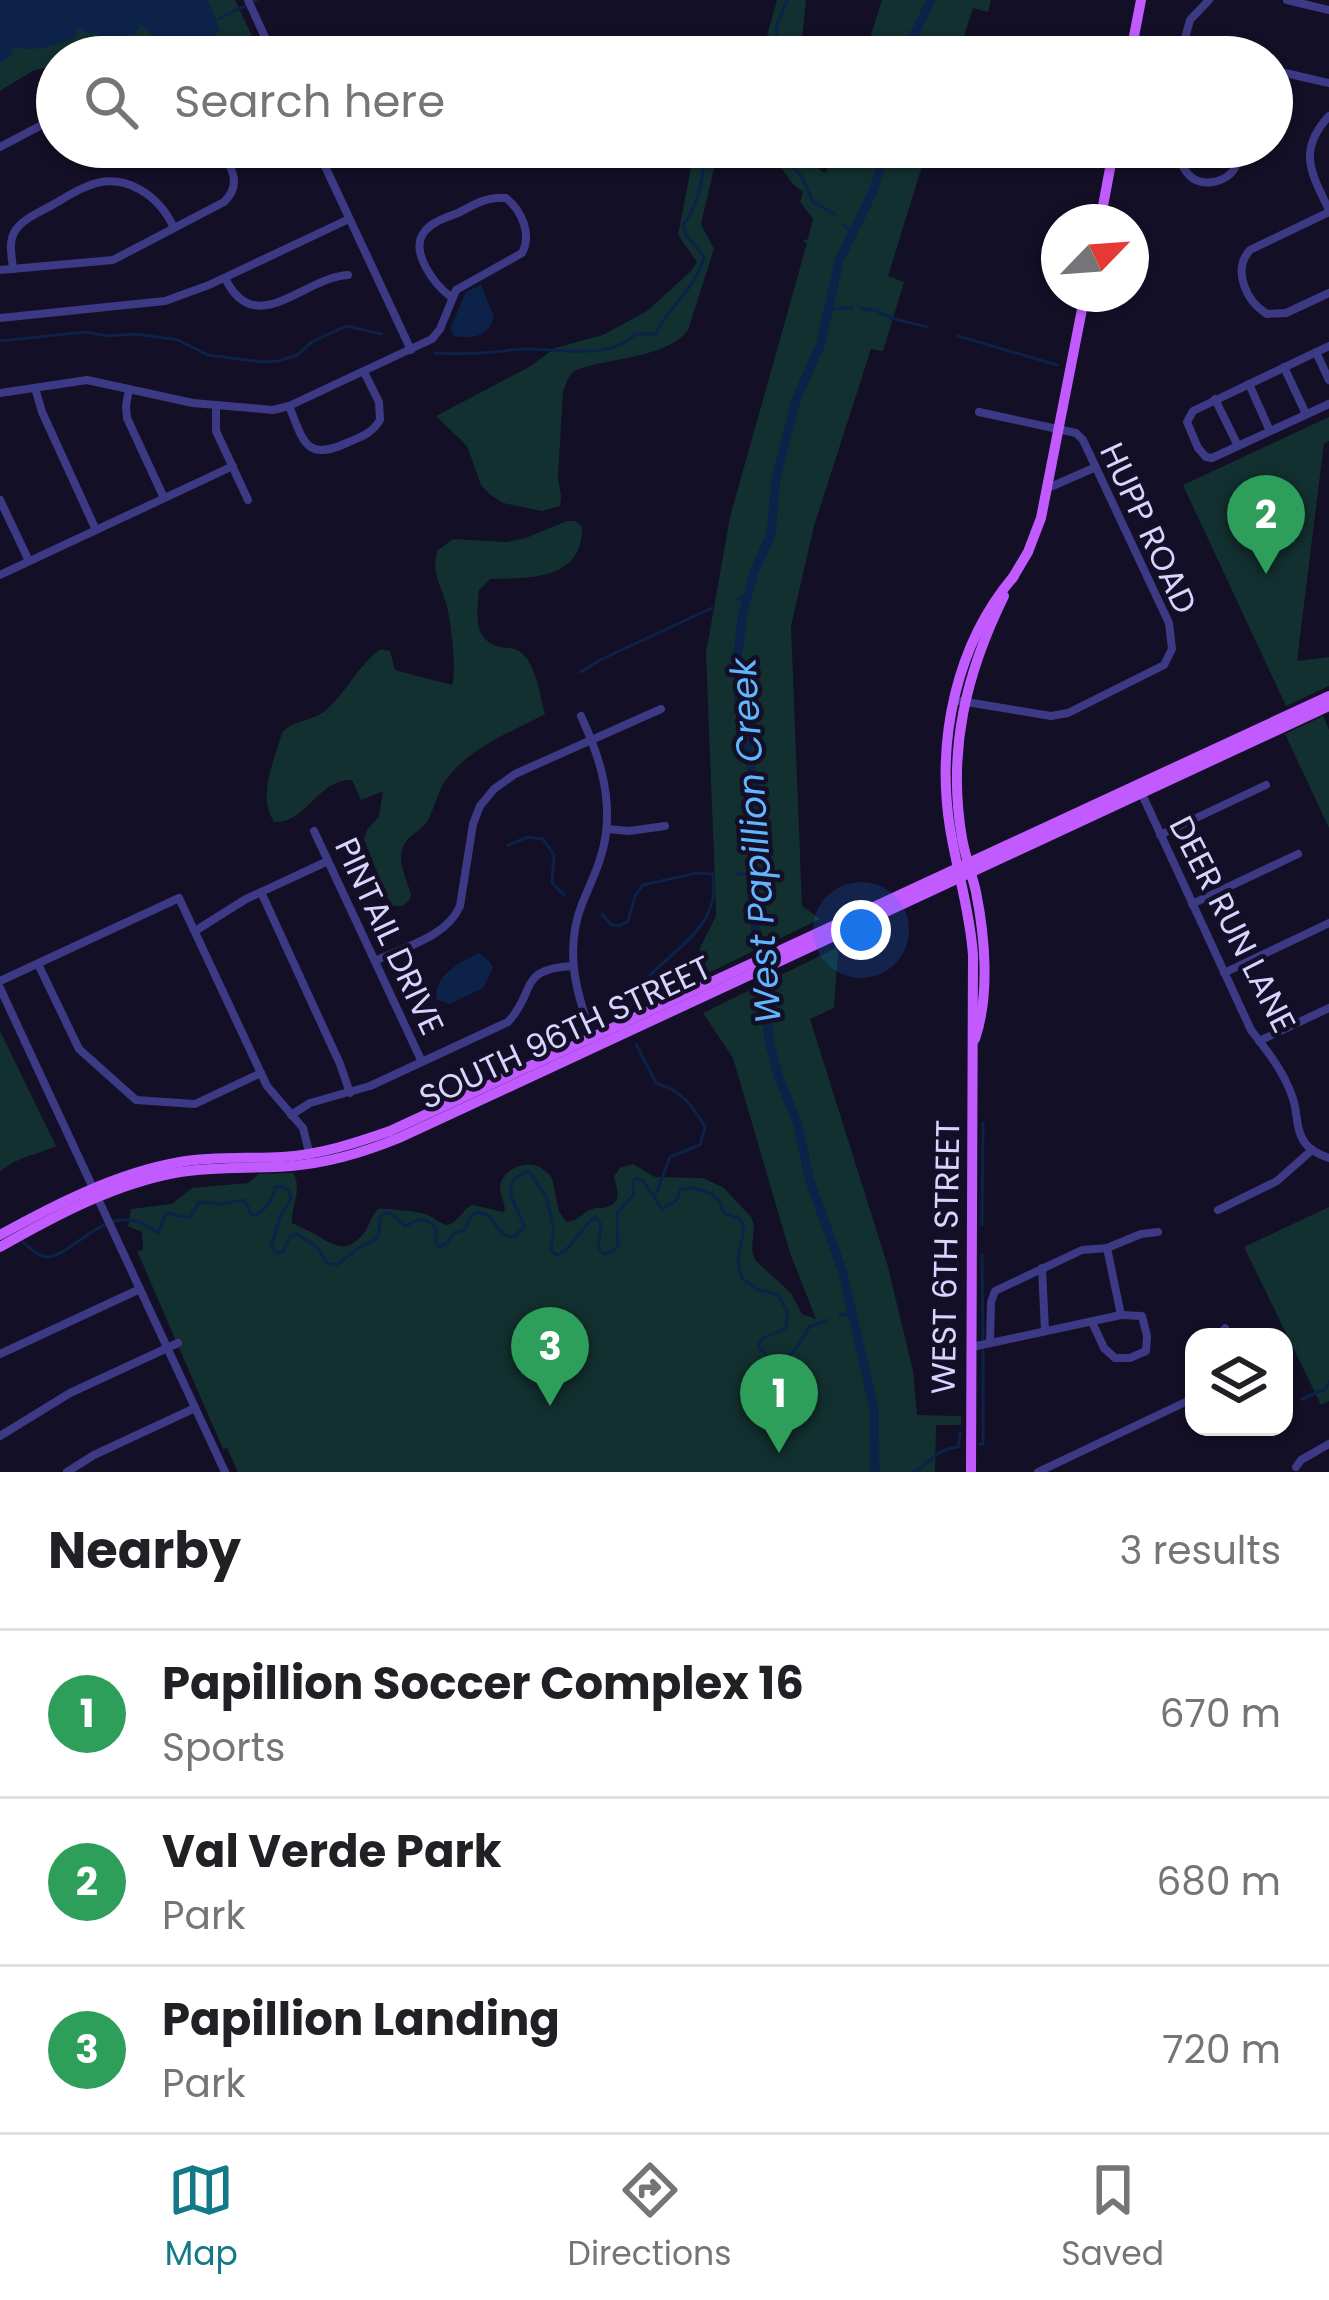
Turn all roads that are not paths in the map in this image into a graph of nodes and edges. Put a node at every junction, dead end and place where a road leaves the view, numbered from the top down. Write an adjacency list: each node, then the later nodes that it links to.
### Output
1 (248, 0): 6 (street)
2 (1141, 0): 7 (main road)
3 (1209, 0): 8 (street)
4 (1287, 0): 5 (street)
5 (1329, 10)
6 (264, 36)
7 (1134, 36)
8 (1186, 36)
9 (1293, 75): 10 (street)
10 (1329, 83)
11 (1329, 116): 20 (street)
12 (36, 128): 13 (street)
13 (0, 147)
14 (230, 168): 22 (street)
15 (326, 168): 21 (street)
16 (1110, 168): 19 (main road)
17 (1186, 168): 18 (street)
18 (1234, 168)
19 (1103, 204)
20 (1329, 211): 27 (street)
21 (349, 219): 26 (street); 32 (street)
22 (173, 228): 23 (street); 23 (street)
23 (14, 269): 24 (street)
24 (0, 270)
25 (349, 275): 26 (street)
26 (225, 278): 30 (street)
27 (1329, 293)
28 (452, 297): 28 (street); 32 (street)
29 (1081, 312): 47 (main road, WEST 6TH STREET)
30 (0, 318)
31 (1329, 346): 33 (street)
32 (410, 350): 35 (street)
33 (1316, 352): 34 (street); 36 (street)
34 (1284, 367): 37 (street); 46 (street)
35 (364, 372): 44 (street); 44 (street)
36 (1329, 380)
37 (1249, 384): 41 (street); 48 (street)
38 (35, 388): 39 (street); 40 (street); 56 (street)
39 (129, 389): 43 (street); 53 (street)
40 (0, 393)
41 (1215, 399): 49 (street); 49 (street)
42 (1329, 404): 46 (street)
43 (216, 405): 44 (street); 50 (street)
44 (289, 406)
45 (980, 412): 47 (street)
46 (1306, 415): 48 (street)
47 (1060, 429): 51 (street, HUPP ROAD); 52 (main road, WEST 6TH STREET)
48 (1270, 431): 49 (street)
49 (1238, 446)
50 (232, 466): 53 (street); 55 (street)
51 (1097, 466): 52 (street); 60 (street, HUPP ROAD)
52 (1048, 488): 60 (main road, WEST 6TH STREET)
53 (164, 497): 56 (street)
54 (0, 500): 57 (street)
55 (248, 500)
56 (96, 530): 57 (street)
57 (29, 561): 58 (street)
58 (0, 574)
59 (1329, 696): 66 (main road, SOUTH 96TH STREET)
60 (959, 701): 73 (main road, WEST 6TH STREET)
61 (1329, 706): 66 (main road, SOUTH 96TH STREET)
62 (661, 709): 64 (street)
63 (580, 716): 64 (street)
64 (591, 739): 68 (street); 78 (street)
65 (1266, 785): 70 (street)
66 (1139, 789): 70 (street, DEER RUN LANE); 73 (main road, SOUTH 96TH STREET)
67 (665, 826): 68 (street)
68 (607, 829): 80 (street)
69 (314, 831): 72 (street, PINTAIL DRIVE)
70 (1160, 835): 75 (street, DEER RUN LANE)
71 (1298, 854): 75 (street)
72 (328, 861): 74 (street); 78 (street, PINTAIL DRIVE)
73 (965, 870): 84 (main road, SOUTH 96TH STREET); 107 (main road, WEST 6TH STREET)
74 (261, 892): 77 (street); 88 (street)
75 (1192, 904): 81 (street, DEER RUN LANE)
76 (1329, 923): 81 (street)
77 (195, 932): 79 (street); 87 (street)
78 (375, 961): 86 (street, PINTAIL DRIVE)
79 (38, 964): 82 (street); 87 (street)
80 (573, 966): 84 (street); 86 (street)
81 (1224, 973): 85 (street, DEER RUN LANE)
82 (0, 985): 93 (street)
83 (1329, 1008): 85 (street)
84 (595, 1041): 91 (main road, SOUTH 96TH STREET)
85 (1259, 1041): 90 (street, DEER RUN LANE)
86 (422, 1062): 88 (street)
87 (261, 1073): 89 (street)
88 (350, 1093): 89 (street)
89 (291, 1115): 91 (street)
90 (1312, 1150): 92 (street); 94 (street)
91 (310, 1158): 93 (main road, SOUTH 96TH STREET)
92 (1329, 1158)
93 (99, 1198): 95 (main road, SOUTH 96TH STREET); 101 (street)
94 (1218, 1210)
95 (32, 1222): 97 (main road, SOUTH 96TH STREET); 98 (main road, SOUTH 96TH STREET)
96 (1158, 1232): 99 (street)
97 (0, 1235)
98 (0, 1246)
99 (1107, 1248): 100 (street); 102 (street)
100 (1042, 1268): 104 (street); 106 (street)
101 (140, 1289): 108 (street); 109 (street)
102 (1120, 1315): 103 (street); 103 (street)
103 (1092, 1322): 104 (street)
104 (1045, 1331): 106 (street)
105 (178, 1343): 108 (street)
106 (990, 1343): 107 (street)
107 (970, 1347): 117 (main road, WEST 6TH STREET)
108 (167, 1348): 111 (street); 112 (street)
109 (0, 1354)
110 (1185, 1402): 118 (street)
111 (195, 1408): 115 (street); 116 (street)
112 (0, 1436)
113 (1329, 1444): 114 (street)
114 (1294, 1468)
115 (67, 1472)
116 (225, 1472)
117 (971, 1472)
118 (1038, 1472)

